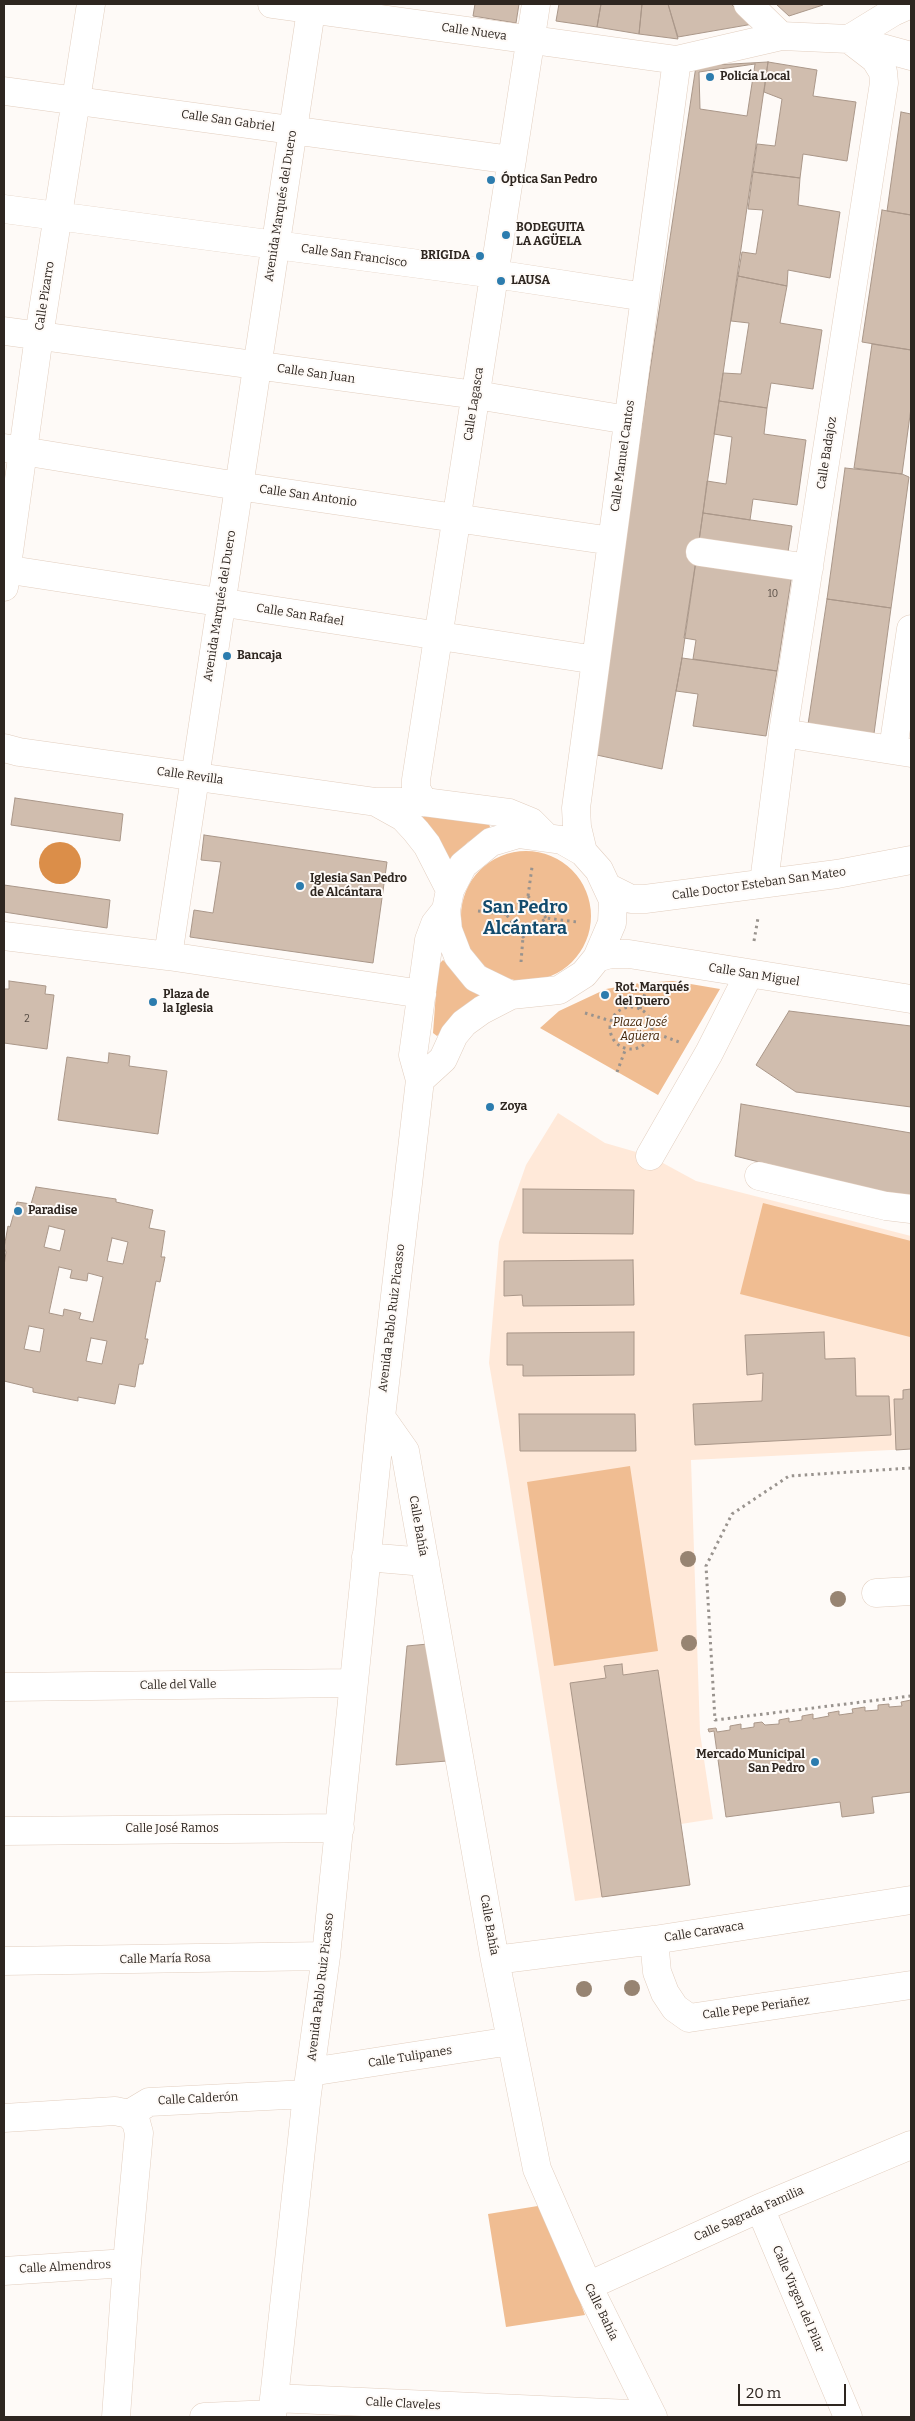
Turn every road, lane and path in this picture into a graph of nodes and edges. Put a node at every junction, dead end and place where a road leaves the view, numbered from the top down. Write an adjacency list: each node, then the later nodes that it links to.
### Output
1 (91, 4): 13 (street, Calle Pizarro)
2 (272, 4): 6 (street, Calle Nueva)
3 (536, 4): 9 (street, Calle Lagasca)
4 (748, 4): 7 (street)
5 (911, 4): 8 (street)
6 (312, 7): 9 (street, Calle Nueva); 14 (street, Avenida Marqués del Duero)
7 (781, 36): 8 (street); 11 (street)
8 (849, 39): 10 (street); 31 (street, Calle Badajoz)
9 (531, 40): 11 (street, Calle Nueva); 15 (street, Calle Lagasca)
10 (911, 56)
11 (677, 60): 20 (street, Calle Manuel Cantos)
12 (4, 90): 13 (street, Calle San Gabriel)
13 (76, 100): 14 (street, Calle San Gabriel); 17 (street, Calle Pizarro)
14 (292, 130): 15 (street, Calle San Gabriel); 18 (street, Avenida Marqués del Duero)
15 (512, 160): 19 (street, Calle Lagasca)
16 (4, 209): 17 (street, Calle San Francisco)
17 (57, 216): 18 (street, Calle San Francisco); 22 (street, Calle Pizarro)
18 (274, 245): 19 (street, Calle San Francisco); 23 (street, Avenida Marqués del Duero)
19 (495, 274): 20 (street, Calle San Francisco); 24 (street, Calle Lagasca)
20 (645, 297): 25 (street, Calle Manuel Cantos)
21 (4, 331): 22 (street, Calle San Juan)
22 (39, 336): 23 (street, Calle San Juan); 26 (street, Calle Pizarro)
23 (256, 366): 24 (street, Calle San Juan); 27 (street, Avenida Marqués del Duero)
24 (476, 395): 25 (street, Calle San Juan); 28 (street, Calle Lagasca)
25 (628, 420): 29 (street, Calle Manuel Cantos)
26 (13, 449): 27 (street, Calle San Antonio); 32 (street, Calle Pizarro)
27 (238, 486): 28 (street, Calle San Antonio); 33 (street, Avenida Marqués del Duero)
28 (456, 518): 29 (street, Calle San Antonio); 35 (street, Calle Lagasca)
29 (612, 541): 36 (street, Calle Manuel Cantos)
30 (700, 552): 31 (street)
31 (809, 568): 37 (street, Calle Badajoz)
32 (5, 576): 33 (street, Calle San Rafael)
33 (221, 603): 35 (street, Calle San Rafael); 40 (street, Avenida Marqués del Duero)
34 (911, 629): 39 (street)
35 (438, 637): 36 (street, Calle San Rafael); 42 (street, Calle Lagasca)
36 (596, 660): 44 (street, Calle Manuel Cantos)
37 (783, 733): 39 (street); 47 (street, Calle Badajoz)
38 (4, 748): 40 (street, Calle Revilla)
39 (902, 751)
40 (194, 777): 41 (street, Calle Revilla); 56 (street, Avenida Marqués del Duero)
41 (376, 802): 42 (street, Calle Revilla); 50 (street, Calle Revilla)
42 (424, 802): 43 (street, Calle Revilla)
43 (545, 836): 44 (street); 50 (street, Avenida Pablo Ruiz Picasso)
44 (583, 852): 48 (street)
45 (911, 860): 47 (street, Calle Doctor Esteban San Mateo)
46 (532, 863): 49 (path)
47 (764, 882): 48 (street, Calle Doctor Esteban San Mateo); 59 (path)
48 (609, 888): 57 (street)
49 (528, 896): 51 (path); 52 (path)
50 (456, 903): 51 (path); 60 (street, Avenida Pablo Ruiz Picasso); 61 (street, Calle Revilla)
51 (506, 914): 55 (path)
52 (546, 918): 53 (path); 55 (path)
53 (579, 922)
54 (4, 936): 56 (street)
55 (523, 936): 58 (path)
56 (168, 956): 60 (street)
57 (597, 958): 59 (street, Calle San Miguel); 61 (street)
58 (520, 969)
59 (749, 974): 62 (street, Calle San Miguel); 66 (street)
60 (422, 994): 65 (street, Avenida Pablo Ruiz Picasso)
61 (511, 995): 65 (street)
62 (911, 999)
63 (626, 1048): 63 (path); 64 (path)
64 (618, 1072)
65 (420, 1080): 69 (street, Avenida Pablo Ruiz Picasso)
66 (650, 1156)
67 (759, 1176): 68 (street)
68 (911, 1209)
69 (381, 1417): 71 (street, Avenida Pablo Ruiz Picasso); 72 (street, Calle Bahía)
70 (911, 1468): 77 (path)
71 (366, 1557): 72 (street); 75 (street, Avenida Pablo Ruiz Picasso)
72 (425, 1562): 83 (street, Calle Bahía)
73 (911, 1591): 74 (street)
74 (876, 1593)
75 (353, 1683): 76 (street, Calle del Valle); 78 (street, Avenida Pablo Ruiz Picasso)
76 (4, 1688)
77 (911, 1696)
78 (340, 1828): 79 (street, Calle José Ramos); 82 (street, Avenida Pablo Ruiz Picasso)
79 (4, 1830)
80 (911, 1900): 81 (street, Calle Caravaca)
81 (654, 1940): 83 (street, Calle Caravaca); 85 (street, Calle Pepe Periañez)
82 (326, 1956): 84 (street, Calle María Rosa); 87 (street, Avenida Pablo Ruiz Picasso)
83 (495, 1960): 86 (street, Calle Bahía)
84 (4, 1961)
85 (911, 1985)
86 (511, 2041): 87 (street, Calle Tulipanes); 94 (street, Calle Bahía)
87 (308, 2083): 88 (street, Calle Calderón); 95 (street, Avenida Pablo Ruiz Picasso)
88 (130, 2114): 89 (street); 92 (street)
89 (4, 2118)
90 (909, 2153): 91 (street, Calle Sagrada Familia)
91 (760, 2208): 94 (street, Calle Sagrada Familia); 99 (street, Calle Virgen del Pilar)
92 (127, 2263): 93 (street, Calle Almendros); 97 (street)
93 (4, 2271)
94 (588, 2286): 96 (street, Calle Bahía)
95 (272, 2410): 96 (street, Calle Claveles); 98 (street, Calle Claveles)
96 (653, 2416)
97 (116, 2417)
98 (204, 2417)
99 (848, 2417)

